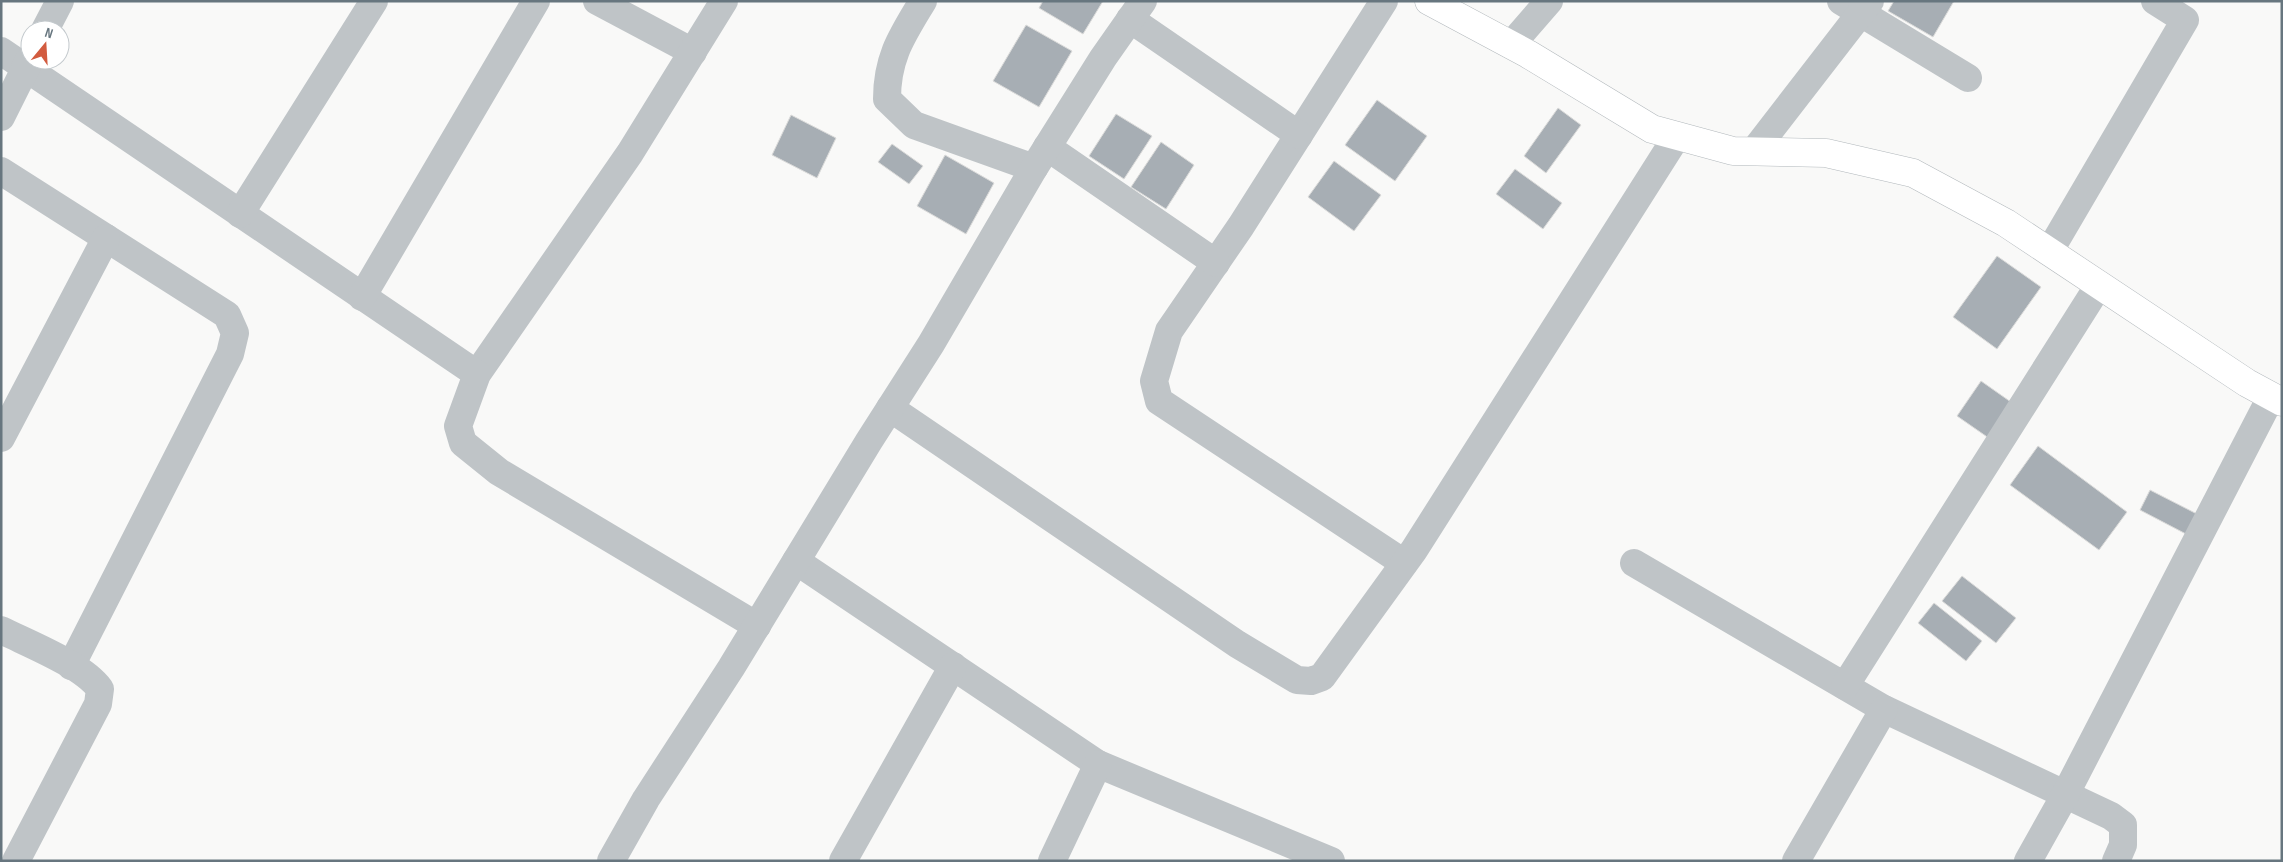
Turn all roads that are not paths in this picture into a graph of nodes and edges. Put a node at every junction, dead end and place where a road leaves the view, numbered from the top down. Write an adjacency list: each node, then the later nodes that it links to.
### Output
1 (60, 1): 13 (street)
2 (374, 1): 27 (street)
3 (536, 1): 32 (street)
4 (597, 1): 16 (street)
5 (724, 1): 16 (street)
6 (923, 1): 25 (street)
7 (1384, 1): 22 (street)
8 (1430, 1): 14 (street)
9 (1550, 1): 14 (street)
10 (2155, 1): 29 (street)
11 (1857, 6): 20 (street); 24 (street)
12 (1136, 10): 22 (street); 25 (street)
13 (50, 20)
14 (1511, 45): 23 (street)
15 (1, 51): 17 (street)
16 (693, 52): 33 (street)
17 (20, 60)
18 (24, 70): 21 (street)
19 (36, 70): 27 (street)
20 (1968, 78)
21 (1, 117)
22 (1299, 135): 30 (street)
23 (1677, 136): 24 (street); 38 (street)
24 (1754, 151): 29 (street)
25 (1041, 157): 30 (street); 35 (street)
26 (1, 170): 28 (street)
27 (240, 214): 32 (street)
28 (106, 238): 36 (street); 42 (street)
29 (2049, 252): 31 (street)
30 (1216, 263): 38 (street)
31 (2100, 285): 34 (street); 44 (street)
32 (362, 297): 33 (street)
33 (477, 374): 40 (street)
34 (2276, 400): 47 (street)
35 (890, 408): 37 (street); 38 (street)
36 (1, 438)
37 (796, 561): 40 (street); 43 (street)
38 (1404, 563)
39 (1634, 563): 44 (street)
40 (757, 626): 49 (street)
41 (1, 630): 42 (street)
42 (71, 666): 48 (street)
43 (953, 666): 46 (street); 50 (street)
44 (1845, 686): 45 (street)
45 (1884, 709): 47 (street); 53 (street)
46 (1098, 764): 51 (street); 52 (street)
47 (2065, 795): 54 (street); 55 (street)
48 (16, 861)
49 (610, 861)
50 (843, 861)
51 (1052, 861)
52 (1331, 861)
53 (1796, 861)
54 (2028, 861)
55 (2116, 861)

